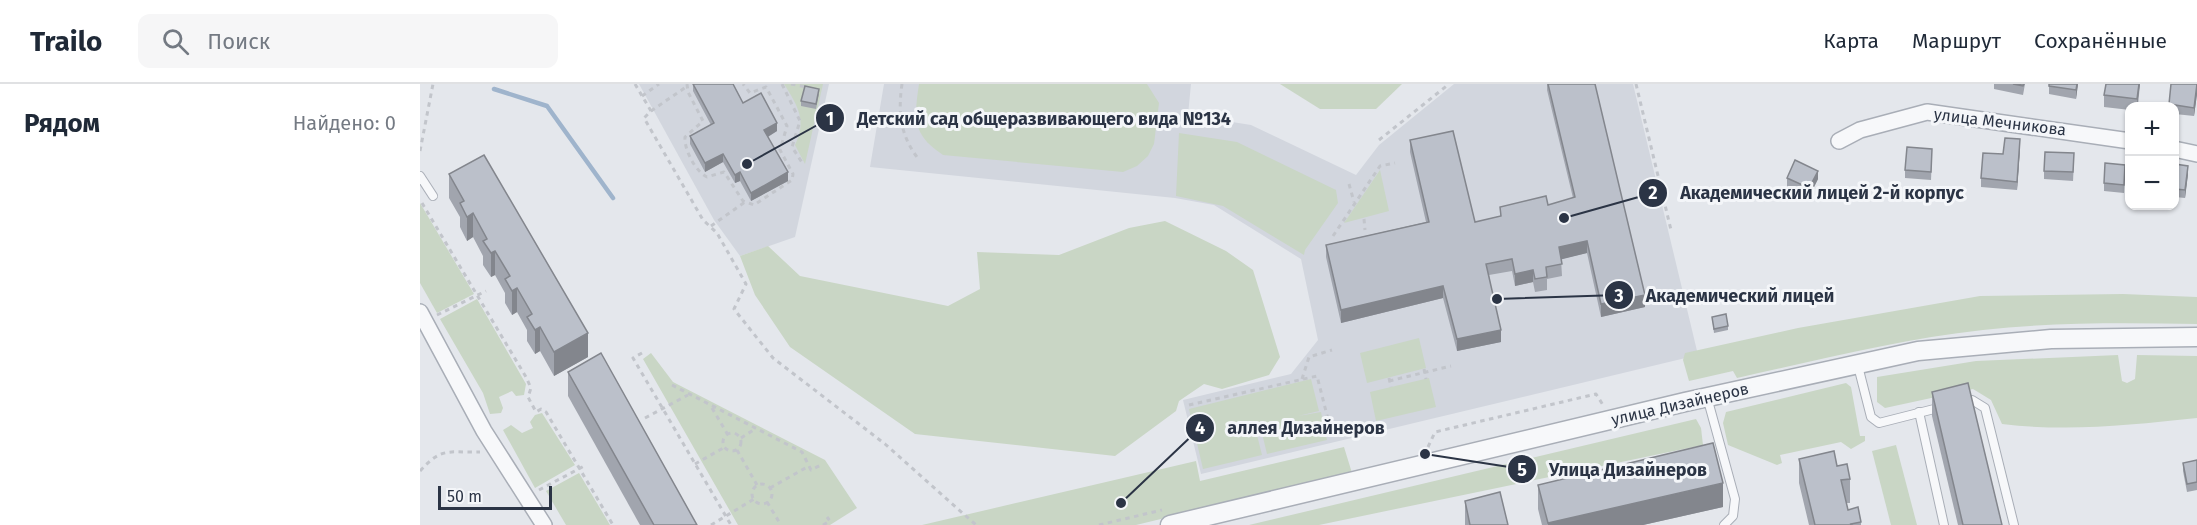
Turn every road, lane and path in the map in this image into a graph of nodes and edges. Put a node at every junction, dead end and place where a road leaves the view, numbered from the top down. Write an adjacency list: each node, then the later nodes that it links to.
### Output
1 (433, 84): 18 (path)
2 (635, 84): 12 (path)
3 (659, 84): 12 (path)
4 (743, 84): 27 (path)
5 (782, 84): 22 (path)
6 (791, 84): 11 (path)
7 (902, 84): 20 (path)
8 (1449, 84): 14 (path)
9 (1636, 84): 32 (path)
10 (686, 85): 13 (path); 27 (path)
11 (817, 89)
12 (642, 96): 13 (path)
13 (651, 111): 30 (path)
14 (1379, 140)
15 (2125, 140): 16 (street, улица Мечникова)
16 (1839, 141)
17 (2179, 150): 19 (street)
18 (420, 151)
19 (2197, 154)
20 (917, 157)
21 (1395, 163): 28 (path)
22 (803, 164)
23 (420, 176): 25 (lane)
24 (1349, 184): 28 (path)
25 (433, 196)
26 (420, 199): 35 (path)
27 (745, 202): 30 (path)
28 (1354, 202): 33 (path)
29 (1364, 219): 31 (path)
30 (711, 226): 83 (path)
31 (1365, 230)
32 (1671, 230)
33 (1334, 236)
34 (486, 291): 35 (path)
35 (478, 295): 36 (path); 67 (path)
36 (422, 316): 61 (street)
37 (2197, 338): 40 (street, улица Дизайнеров)
38 (1332, 350): 43 (path)
39 (642, 353): 52 (path)
40 (1857, 363): 48 (street, улица Дизайнеров); 53 (lane)
41 (1451, 366): 42 (path)
42 (1424, 371): 44 (path); 46 (path)
43 (1302, 379): 50 (path); 56 (path)
44 (1426, 379)
45 (672, 385): 47 (path)
46 (1391, 387)
47 (688, 395): 51 (path); 52 (path)
48 (1707, 397): 76 (street, улица Дизайнеров); 85 (lane)
49 (1613, 403): 60 (path)
50 (1189, 405)
51 (711, 406): 55 (path); 57 (path)
52 (663, 409): 54 (path); 63 (path)
53 (1918, 412): 86 (lane); 87 (lane)
54 (645, 418)
55 (756, 429): 58 (path); 66 (path)
56 (1352, 430)
57 (728, 435): 58 (path); 59 (path)
58 (741, 438): 62 (path)
59 (724, 447): 62 (path); 63 (path)
60 (1419, 449)
61 (497, 450): 68 (path); 71 (street)
62 (737, 450): 69 (path)
63 (695, 464): 74 (path)
64 (823, 464): 66 (path)
65 (586, 465): 67 (path)
66 (809, 466): 70 (path)
67 (579, 469): 71 (path); 78 (path)
68 (420, 471)
69 (757, 485): 70 (path); 72 (path)
70 (770, 488): 73 (path)
71 (527, 496): 77 (street)
72 (754, 499): 73 (path); 74 (path)
73 (767, 502): 81 (path)
74 (726, 516): 79 (path); 80 (path)
75 (827, 517): 82 (path)
76 (1168, 517): 84 (path)
77 (544, 525)
78 (613, 525)
79 (711, 525)
80 (731, 525)
81 (781, 525)
82 (823, 525)
83 (976, 525)
84 (1099, 525)
85 (1724, 525)
86 (1944, 525)
87 (2014, 525)

